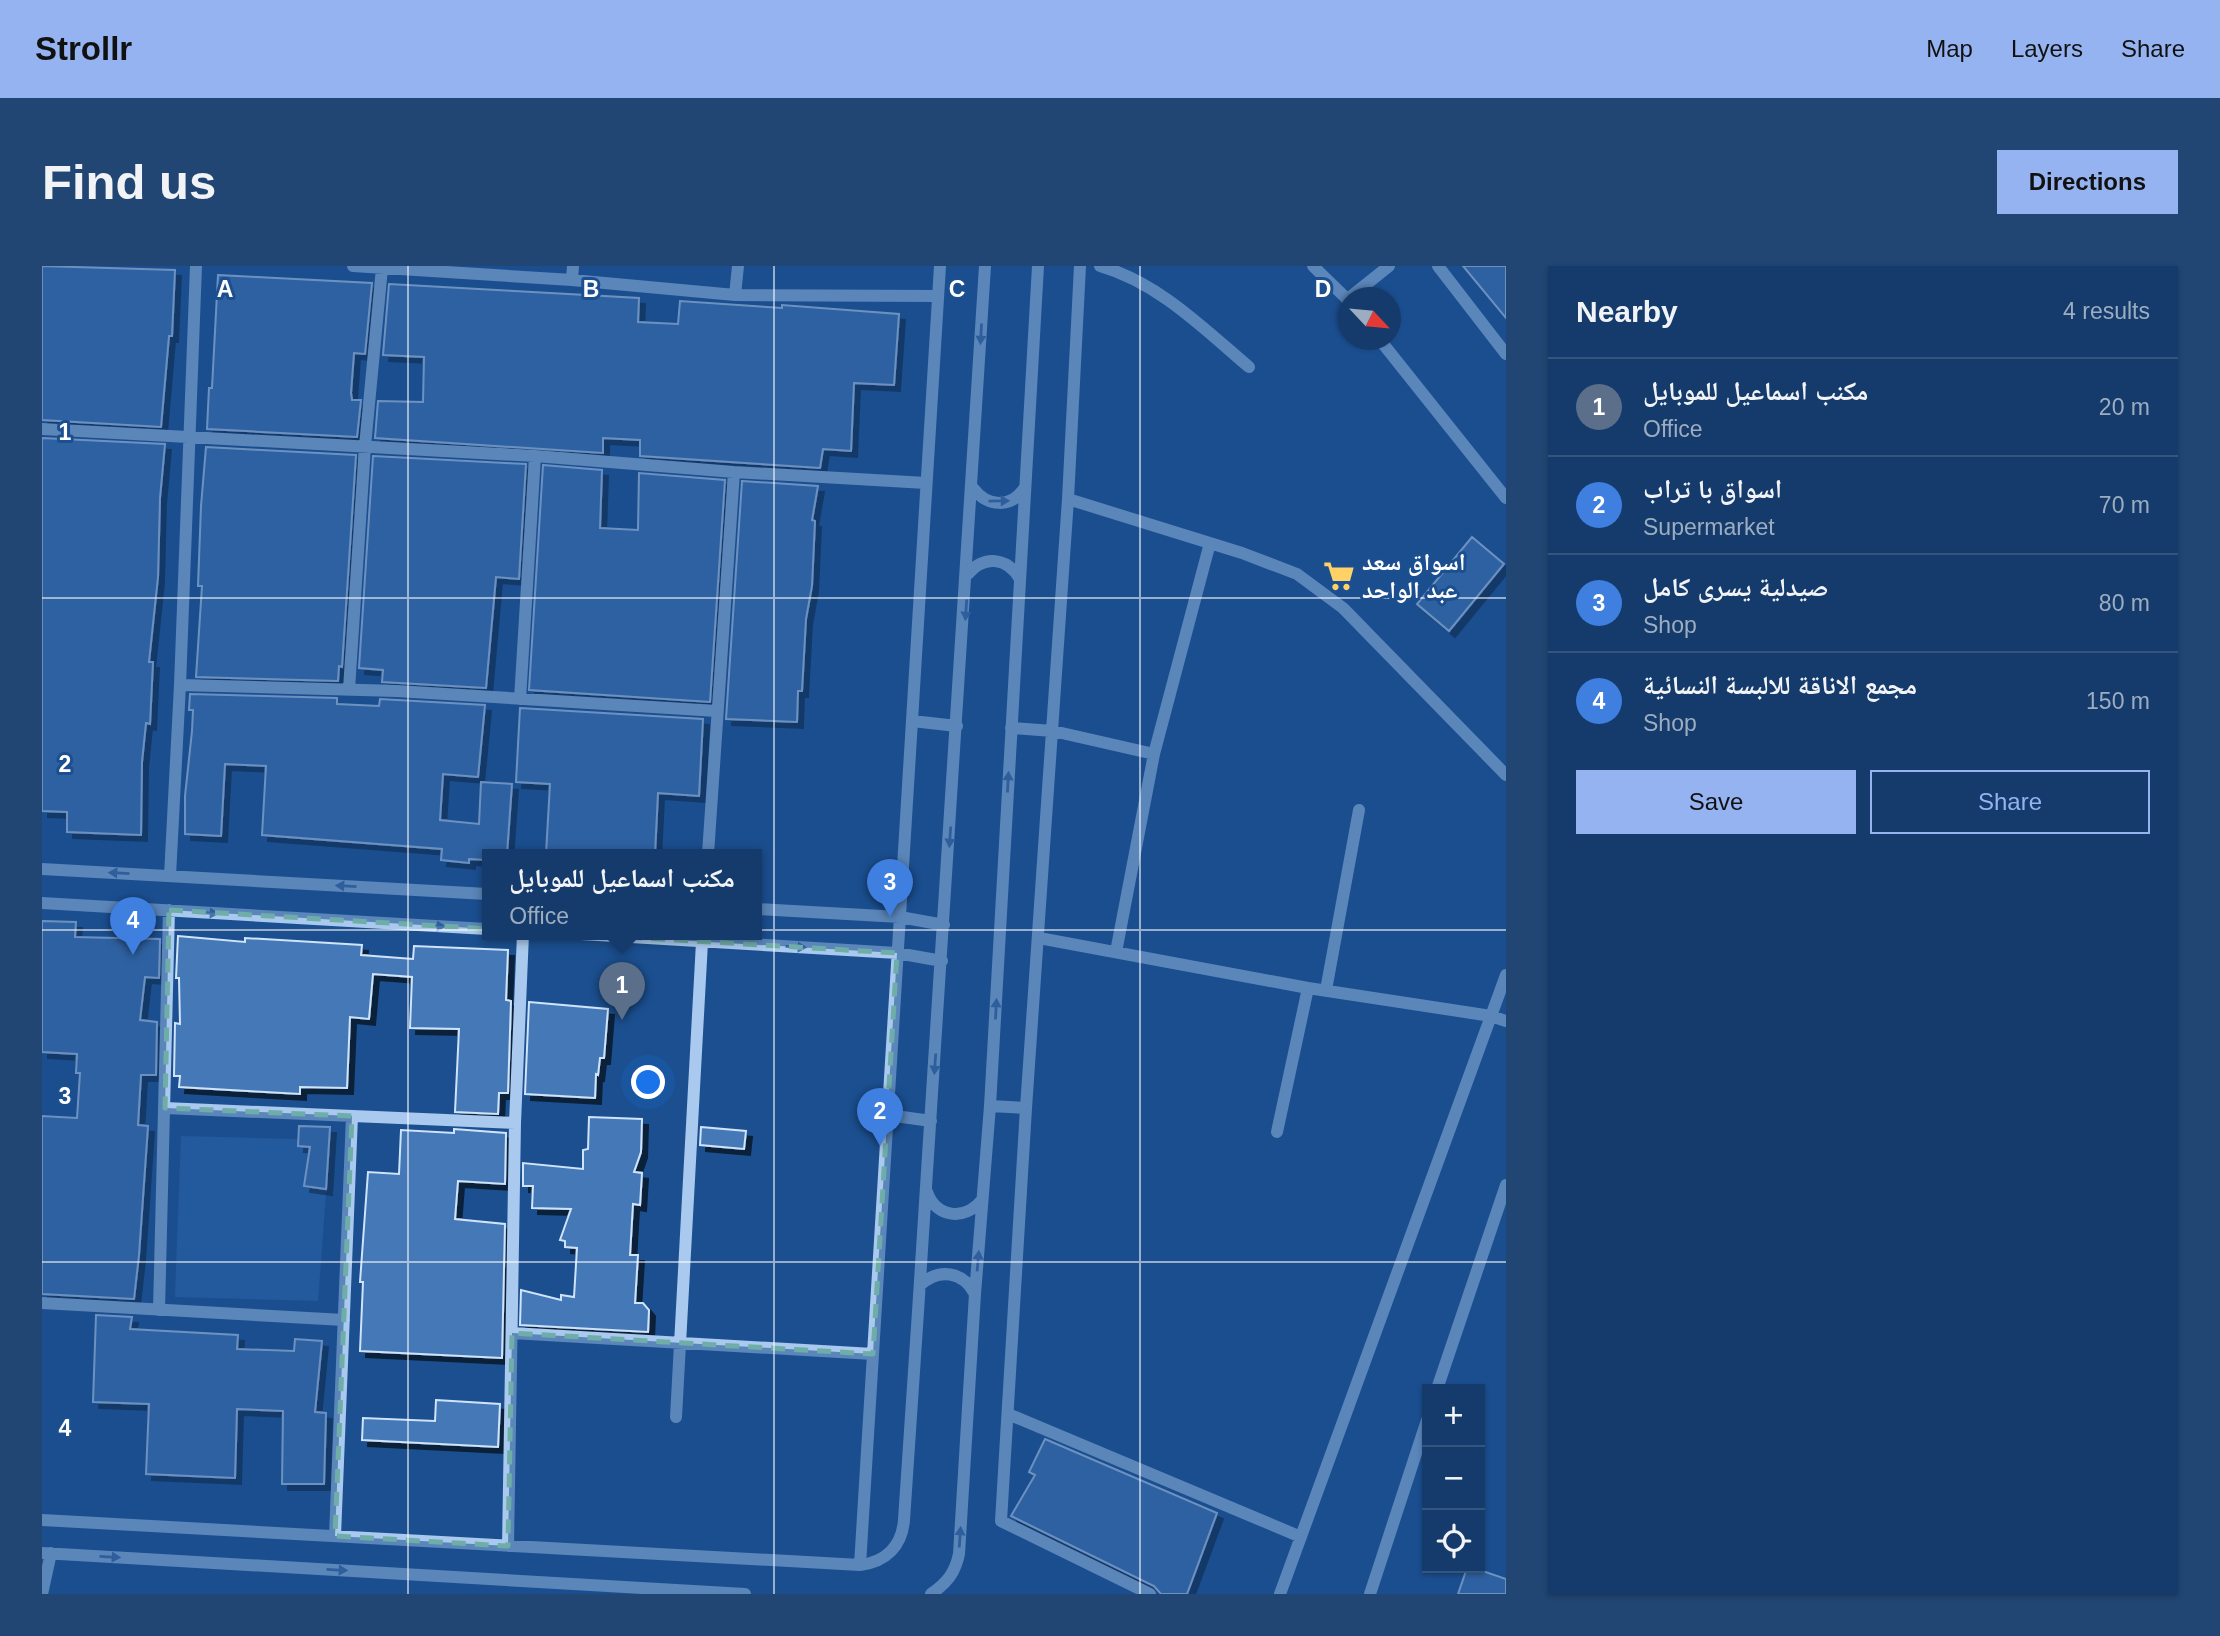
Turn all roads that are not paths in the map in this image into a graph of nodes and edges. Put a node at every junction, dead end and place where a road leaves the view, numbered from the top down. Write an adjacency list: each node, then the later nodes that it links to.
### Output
1 (196, 266): 23 (street)
2 (353, 266): 13 (street)
3 (573, 266): 14 (street)
4 (738, 266): 17 (street)
5 (940, 266): 18 (street)
6 (985, 266): 29 (street, one-way to 29)
7 (1038, 266): 28 (street)
8 (1080, 266): 31 (street)
9 (1100, 266): 21 (street)
10 (1313, 266): 16 (street)
11 (1389, 266): 15 (street)
12 (1438, 266): 20 (street)
13 (382, 268): 14 (street); 24 (street)
14 (572, 280): 17 (street)
15 (1363, 287)
16 (1338, 290)
17 (735, 295): 18 (street)
18 (938, 296): 27 (street)
19 (1388, 350): 30 (street)
20 (1506, 354)
21 (1249, 367)
22 (42, 429): 23 (street)
23 (189, 436): 24 (street); 35 (street)
24 (365, 446): 25 (street); 36 (street)
25 (535, 456): 26 (street); 37 (street)
26 (734, 472): 27 (street); 38 (street)
27 (926, 483): 39 (street)
28 (1025, 487): 29 (street, one-way to 28); 34 (street)
29 (973, 488): 33 (street)
30 (1506, 498)
31 (1068, 499): 32 (street); 42 (street)
32 (1210, 543): 43 (street); 44 (street)
33 (968, 574): 34 (street); 40 (street, one-way to 40)
34 (1020, 580): 41 (street)
35 (180, 684): 36 (street); 48 (street)
36 (349, 690): 37 (street)
37 (520, 699): 38 (street)
38 (717, 711): 46 (street)
39 (912, 721): 40 (street); 53 (street)
40 (957, 726): 54 (street, one-way to 54)
41 (1011, 728): 42 (street); 68 (street, one-way to 41)
42 (1053, 731): 43 (street); 56 (street)
43 (1154, 754): 60 (street)
44 (1506, 775)
45 (1359, 810): 65 (street)
46 (708, 849)
47 (42, 869): 48 (street, one-way to 47)
48 (170, 876): 49 (street, one-way to 48)
49 (482, 894)
50 (42, 903): 52 (street)
51 (762, 909): 53 (street)
52 (169, 910): 55 (street, one-way to 55); 69 (street)
53 (900, 917): 54 (street); 61 (street)
54 (944, 925): 62 (street)
55 (482, 929)
56 (1039, 938): 60 (street); 70 (street)
57 (523, 940): 74 (street)
58 (672, 940): 59 (street)
59 (702, 942): 61 (street, one-way to 61); 85 (street)
60 (1116, 952): 64 (street)
61 (897, 953): 62 (street); 71 (street)
62 (942, 961): 73 (street, one-way to 73)
63 (1506, 975): 66 (street)
64 (1308, 988): 65 (street); 75 (street)
65 (1325, 990): 66 (street)
66 (1491, 1016): 67 (street); 93 (street)
67 (1506, 1021)
68 (990, 1106): 70 (street); 78 (street)
69 (165, 1108): 72 (street); 82 (street)
70 (1026, 1108): 88 (street)
71 (888, 1115): 73 (street); 86 (street)
72 (352, 1116): 74 (street); 83 (street)
73 (931, 1121): 77 (street)
74 (515, 1123): 84 (street)
75 (1277, 1132)
76 (1506, 1185): 87 (street)
77 (927, 1192): 78 (street); 79 (street)
78 (982, 1200): 80 (street, one-way to 78)
79 (920, 1285): 80 (street); 96 (street)
80 (975, 1294): 97 (street, one-way to 80)
81 (42, 1303): 82 (street)
82 (159, 1310): 83 (street)
83 (344, 1320): 92 (street)
84 (512, 1333): 85 (street); 94 (street)
85 (680, 1341): 86 (street); 89 (street)
86 (873, 1354): 96 (street)
87 (1439, 1384)
88 (1008, 1414): 93 (street); 100 (street)
89 (676, 1417)
90 (1422, 1435): 102 (street)
91 (42, 1520): 92 (street)
92 (335, 1536): 94 (street)
93 (1301, 1537): 101 (street)
94 (508, 1546): 96 (street)
95 (47, 1553): 98 (street); 99 (street, one-way to 99)
96 (860, 1565)
97 (937, 1592)
98 (42, 1594)
99 (745, 1594)
100 (1150, 1594)
101 (1280, 1594)
102 (1370, 1594)

